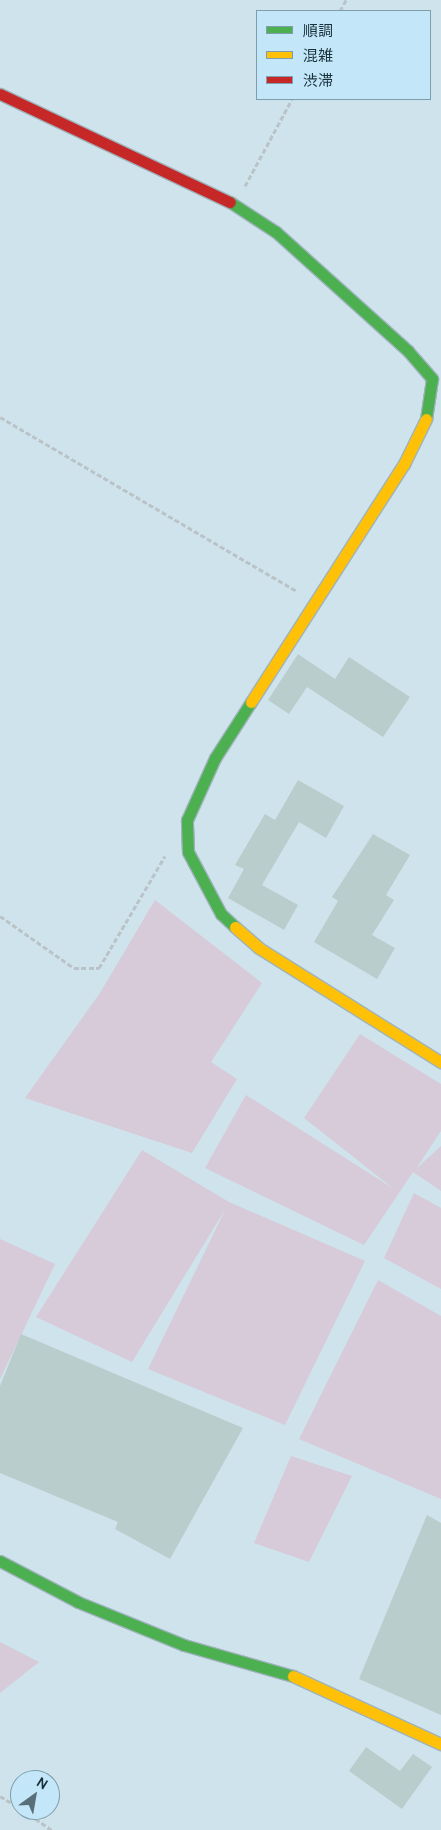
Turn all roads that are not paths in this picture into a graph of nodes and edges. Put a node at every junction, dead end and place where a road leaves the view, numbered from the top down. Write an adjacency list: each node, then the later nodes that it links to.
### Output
1 (0, 94): 2 (street)
2 (441, 1062)
3 (0, 1561): 4 (street)
4 (441, 1744)

